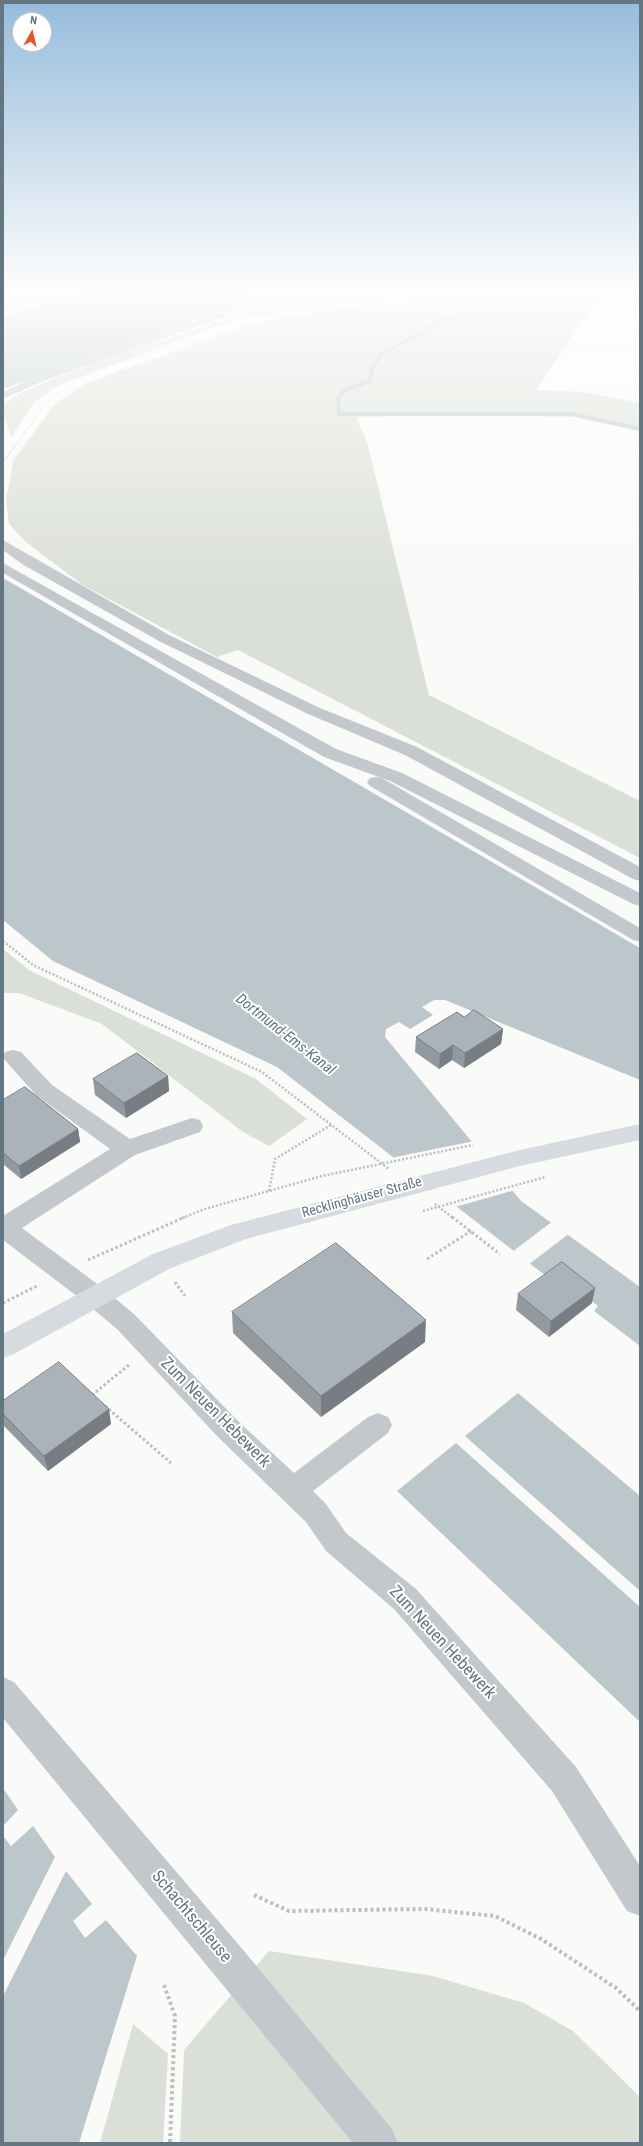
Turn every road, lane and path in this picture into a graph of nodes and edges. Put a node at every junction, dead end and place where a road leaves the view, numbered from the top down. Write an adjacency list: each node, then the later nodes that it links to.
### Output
1 (15, 390): 3 (street)
2 (64, 390): 4 (path)
3 (3, 396)
4 (3, 462)
5 (3, 544): 8 (street)
6 (3, 567): 7 (street)
7 (330, 752): 9 (street); 10 (street)
8 (640, 875)
9 (640, 900)
10 (640, 936)
11 (3, 941): 18 (path)
12 (13, 1057): 16 (street)
13 (192, 1126): 16 (street)
14 (638, 1135): 24 (main road, Recklinghäuser Straße)
15 (476, 1145): 18 (path)
16 (126, 1149): 21 (street)
17 (539, 1179): 19 (path)
18 (268, 1191): 23 (path)
19 (423, 1211)
20 (470, 1231): 22 (path)
21 (11, 1242): 23 (street)
22 (427, 1259)
23 (62, 1273): 24 (street); 25 (path)
24 (95, 1296): 26 (main road, Recklinghäuser Straße); 27 (street, Zum Neuen Hebewerk)
25 (3, 1303)
26 (3, 1346)
27 (151, 1348): 28 (path); 32 (street, Zum Neuen Hebewerk)
28 (97, 1399)
29 (103, 1404): 31 (path)
30 (378, 1425): 32 (street)
31 (171, 1463)
32 (292, 1491): 35 (street, Zum Neuen Hebewerk)
33 (3, 1693): 39 (street, Schachtschleuse)
34 (254, 1895): 37 (path)
35 (640, 1898)
36 (164, 1985): 38 (path)
37 (640, 2011)
38 (170, 2143)
39 (378, 2143)

